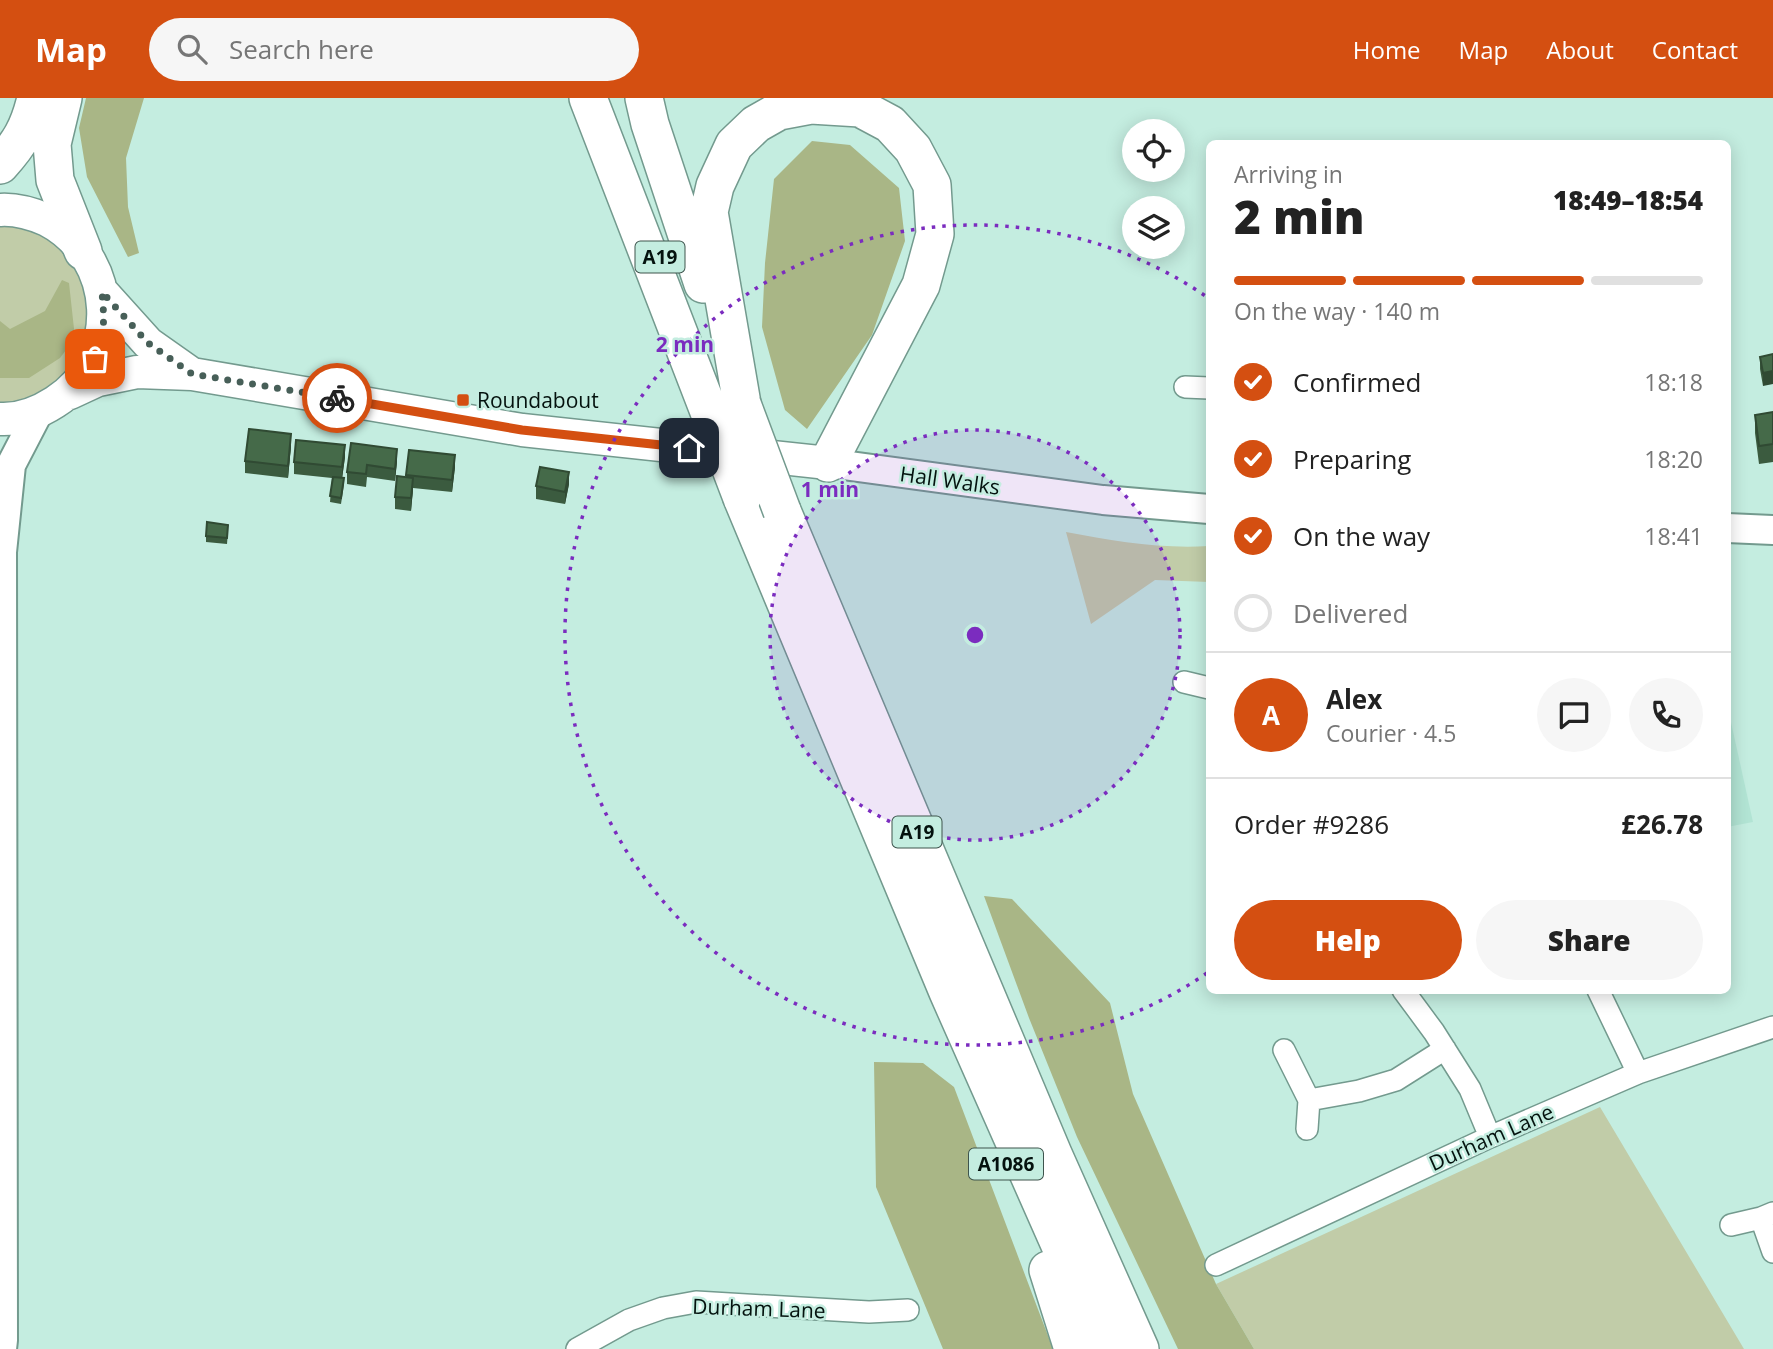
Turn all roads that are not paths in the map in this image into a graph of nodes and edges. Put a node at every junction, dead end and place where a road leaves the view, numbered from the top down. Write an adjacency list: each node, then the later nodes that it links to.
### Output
1 (36, 98): 6 (highway)
2 (63, 98): 8 (highway)
3 (588, 98): 14 (highway)
4 (615, 98): 14 (highway, A19)
5 (643, 98): 14 (highway, A19)
6 (0, 165)
7 (0, 210): 8 (main road)
8 (83, 251): 9 (main road)
9 (102, 292): 10 (main road, Hall Walks); 13 (main road)
10 (192, 374): 13 (main road, Hall Walks); 17 (main road, Hall Walks)
11 (1185, 387): 12 (street)
12 (1206, 388)
13 (70, 393): 15 (main road)
14 (726, 409): 17 (highway); 24 (highway, A19, bridge); 34 (highway, A19, bridge)
15 (38, 413): 16 (main road); 21 (main road)
16 (0, 419)
17 (828, 463): 18 (main road, Hall Walks)
18 (1206, 509)
19 (1731, 528): 20 (main road)
20 (1773, 530)
21 (1, 547): 40 (main road)
22 (1184, 682): 23 (street)
23 (1206, 687)
24 (948, 992): 42 (highway, A1086); 43 (highway, A19)
25 (1406, 994): 28 (street)
26 (1600, 994): 30 (street)
27 (1773, 1027): 30 (street, Durham Lane)
28 (1445, 1049): 31 (street); 33 (street)
29 (1284, 1050): 31 (street)
30 (1638, 1073): 33 (street, Durham Lane)
31 (1310, 1100): 32 (street)
32 (1307, 1129)
33 (1490, 1136): 38 (street, Durham Lane)
34 (1053, 1154): 44 (highway, A19); 45 (highway, A1086)
35 (1767, 1215): 36 (street); 37 (street)
36 (1731, 1225)
37 (1773, 1252)
38 (1216, 1265)
39 (908, 1310): 41 (street, Durham Lane)
40 (2, 1349)
41 (577, 1349)
42 (1073, 1349)
43 (1106, 1349)
44 (1140, 1349)
45 (1152, 1349)

